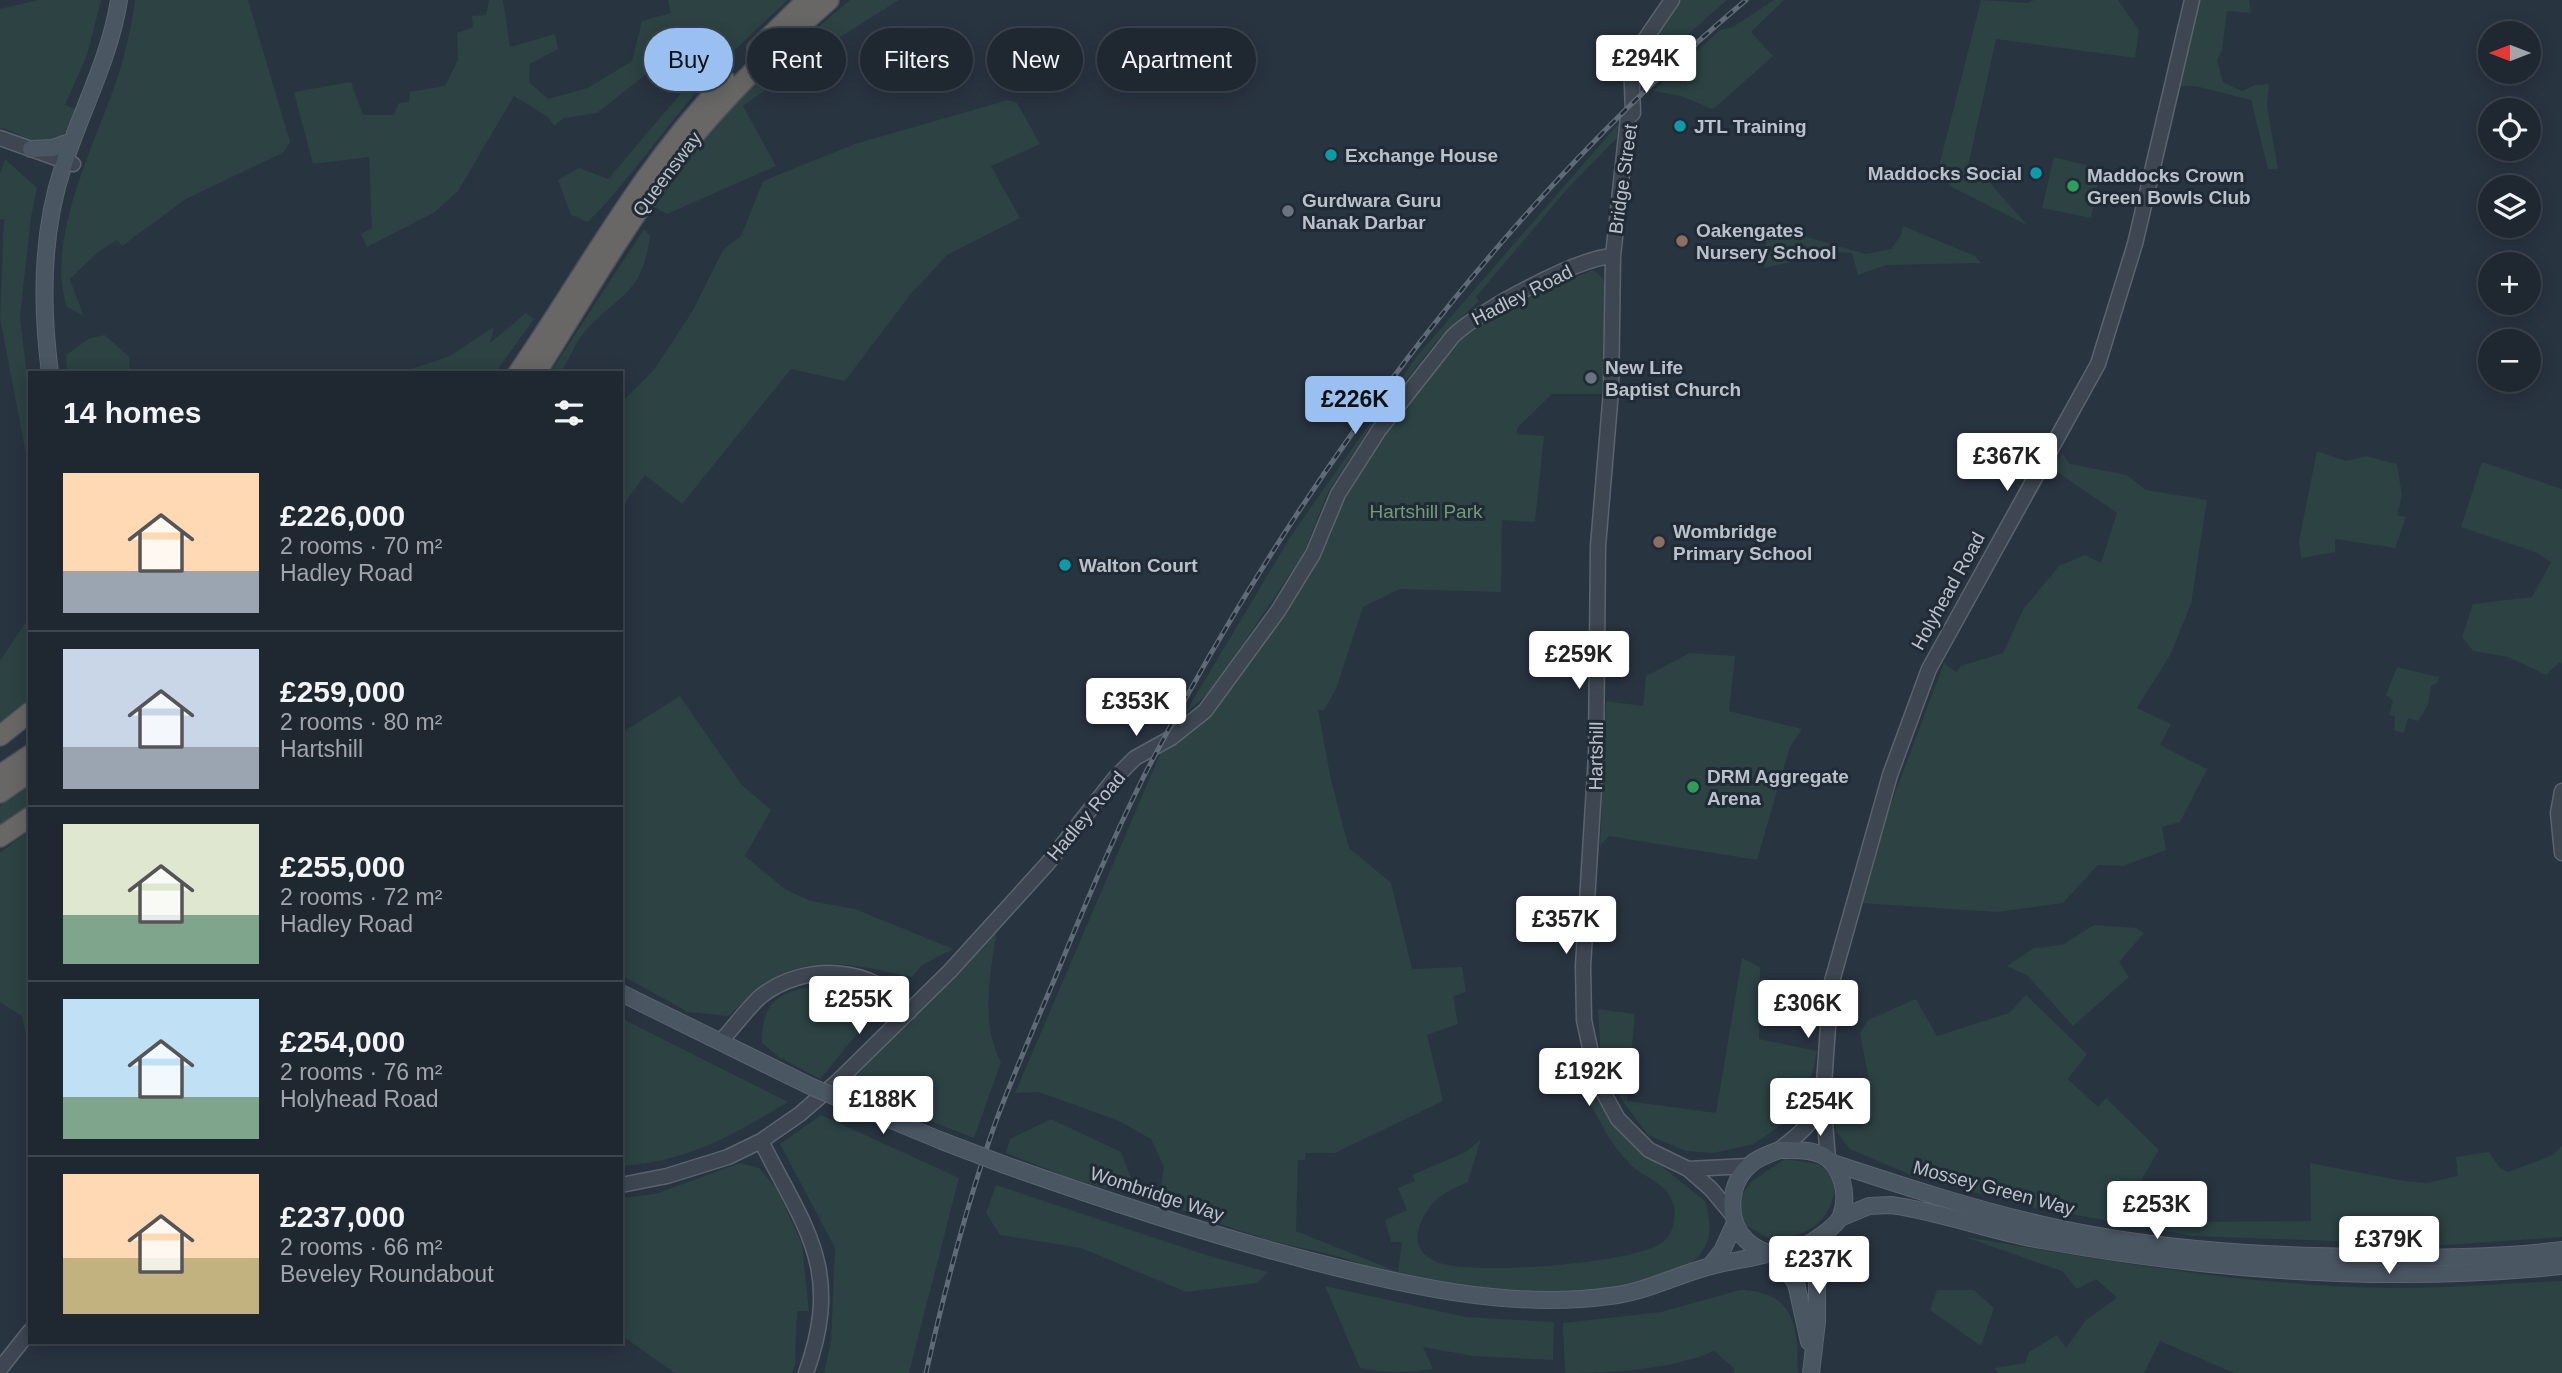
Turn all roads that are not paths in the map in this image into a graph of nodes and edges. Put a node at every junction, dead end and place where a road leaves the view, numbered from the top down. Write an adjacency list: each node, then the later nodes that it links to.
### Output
1 (119, 0): 8 (main road)
2 (126, 0): 11 (main road)
3 (807, 0): 15 (highway, Queensway)
4 (829, 0): 16 (highway, Queensway)
5 (1672, 0): 12 (street, Bridge Street)
6 (2192, 0): 32 (street, Holyhead Road)
7 (0, 138): 10 (street)
8 (72, 141): 10 (main road); 11 (main road)
9 (0, 145): 11 (street)
10 (31, 149): 11 (street)
11 (67, 166): 13 (main road); 14 (main road)
12 (1613, 256): 28 (street, Hadley Road); 37 (street, Hartshill)
13 (50, 371)
14 (58, 371)
15 (519, 371)
16 (537, 371)
17 (28, 714): 18 (highway)
18 (0, 736)
19 (28, 756): 21 (highway)
20 (28, 773): 23 (highway)
21 (0, 775)
22 (2562, 791): 26 (street)
23 (0, 793)
24 (28, 818): 25 (highway)
25 (0, 837)
26 (2562, 853)
27 (623, 994): 30 (main road, Wombridge Way)
28 (909, 1012): 29 (street); 33 (street, Hadley Road)
29 (737, 1025): 30 (street); 31 (street)
30 (721, 1041): 31 (main road, Wombridge Way)
31 (737, 1049): 46 (main road, Wombridge Way, bridge)
32 (1823, 1098): 34 (street, Holyhead Road); 35 (street, Holyhead Road)
33 (761, 1141): 38 (street, Hadley Road); 51 (street)
34 (1779, 1150): 35 (main road); 36 (main road)
35 (1832, 1162): 39 (main road); 45 (main road, Mossey Green Way)
36 (1748, 1166): 37 (street, Hartshill); 40 (main road)
37 (1688, 1169): 40 (street, Hartshill)
38 (623, 1185)
39 (1840, 1218): 41 (main road); 47 (main road, Mossey Green Way)
40 (1733, 1219): 43 (main road); 46 (main road)
41 (1827, 1231): 43 (main road); 49 (main road)
42 (2562, 1250): 45 (main road, Mossey Green Way)
43 (1771, 1254): 46 (main road, Wombridge Way); 49 (main road)
44 (2562, 1255): 45 (main road)
45 (2440, 1259)
46 (1710, 1266)
47 (2562, 1266)
48 (28, 1334): 50 (street)
49 (1811, 1366)
50 (0, 1369)
51 (806, 1373)

